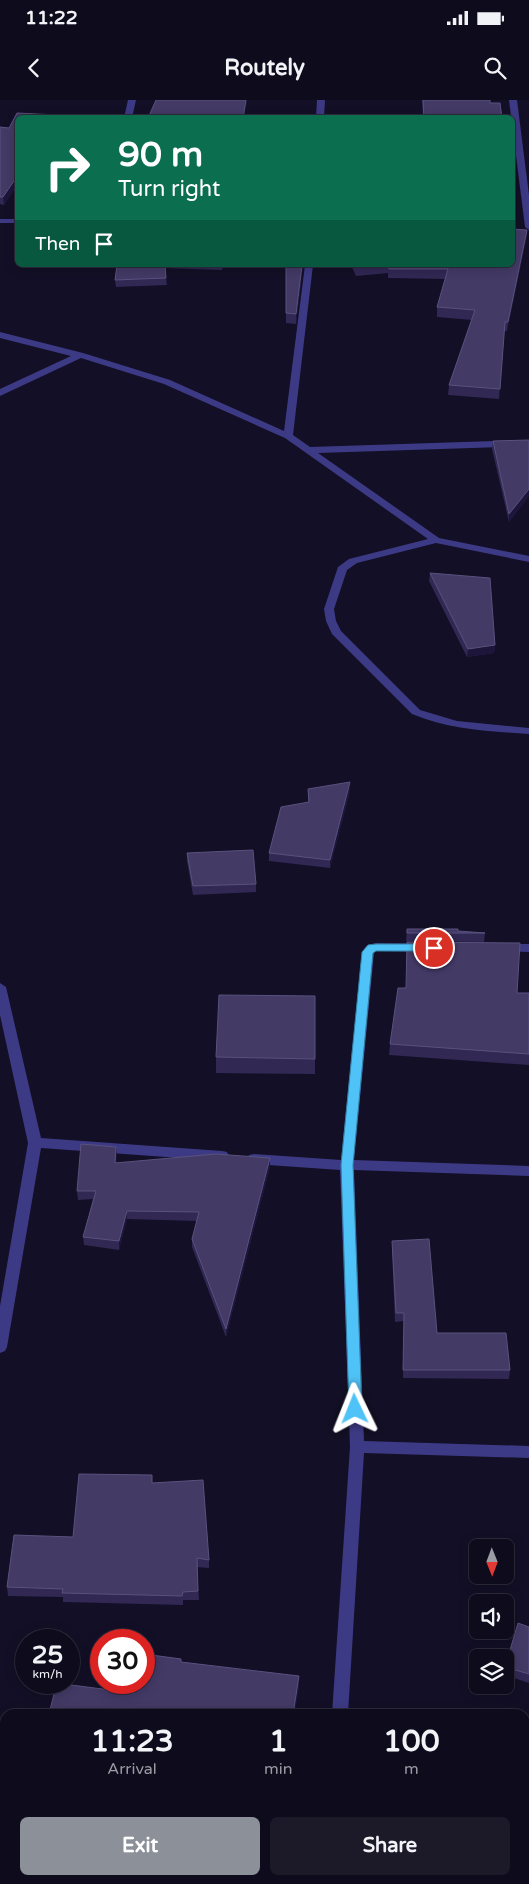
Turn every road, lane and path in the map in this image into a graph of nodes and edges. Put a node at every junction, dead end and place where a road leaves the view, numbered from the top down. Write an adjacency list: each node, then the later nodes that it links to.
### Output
1 (132, 100): 4 (street)
2 (321, 100): 5 (street)
3 (513, 100): 6 (street)
4 (129, 115)
5 (320, 115)
6 (515, 115)
7 (515, 116): 10 (street)
8 (0, 221): 9 (street)
9 (15, 221)
10 (529, 227)
11 (309, 267): 15 (street)
12 (0, 335): 13 (street)
13 (80, 355): 14 (street); 15 (street)
14 (0, 393)
15 (288, 436): 17 (street)
16 (529, 443): 17 (street)
17 (310, 450): 18 (street)
18 (436, 540): 19 (street); 20 (street)
19 (529, 559)
20 (529, 731)
21 (434, 948): 26 (street)
22 (491, 948): 23 (street)
23 (529, 948)
24 (0, 987): 25 (street)
25 (35, 1143): 26 (street); 28 (street)
26 (347, 1165): 27 (street); 29 (street)
27 (529, 1171)
28 (0, 1347)
29 (356, 1447): 30 (street); 31 (street)
30 (529, 1452)
31 (340, 1709)

